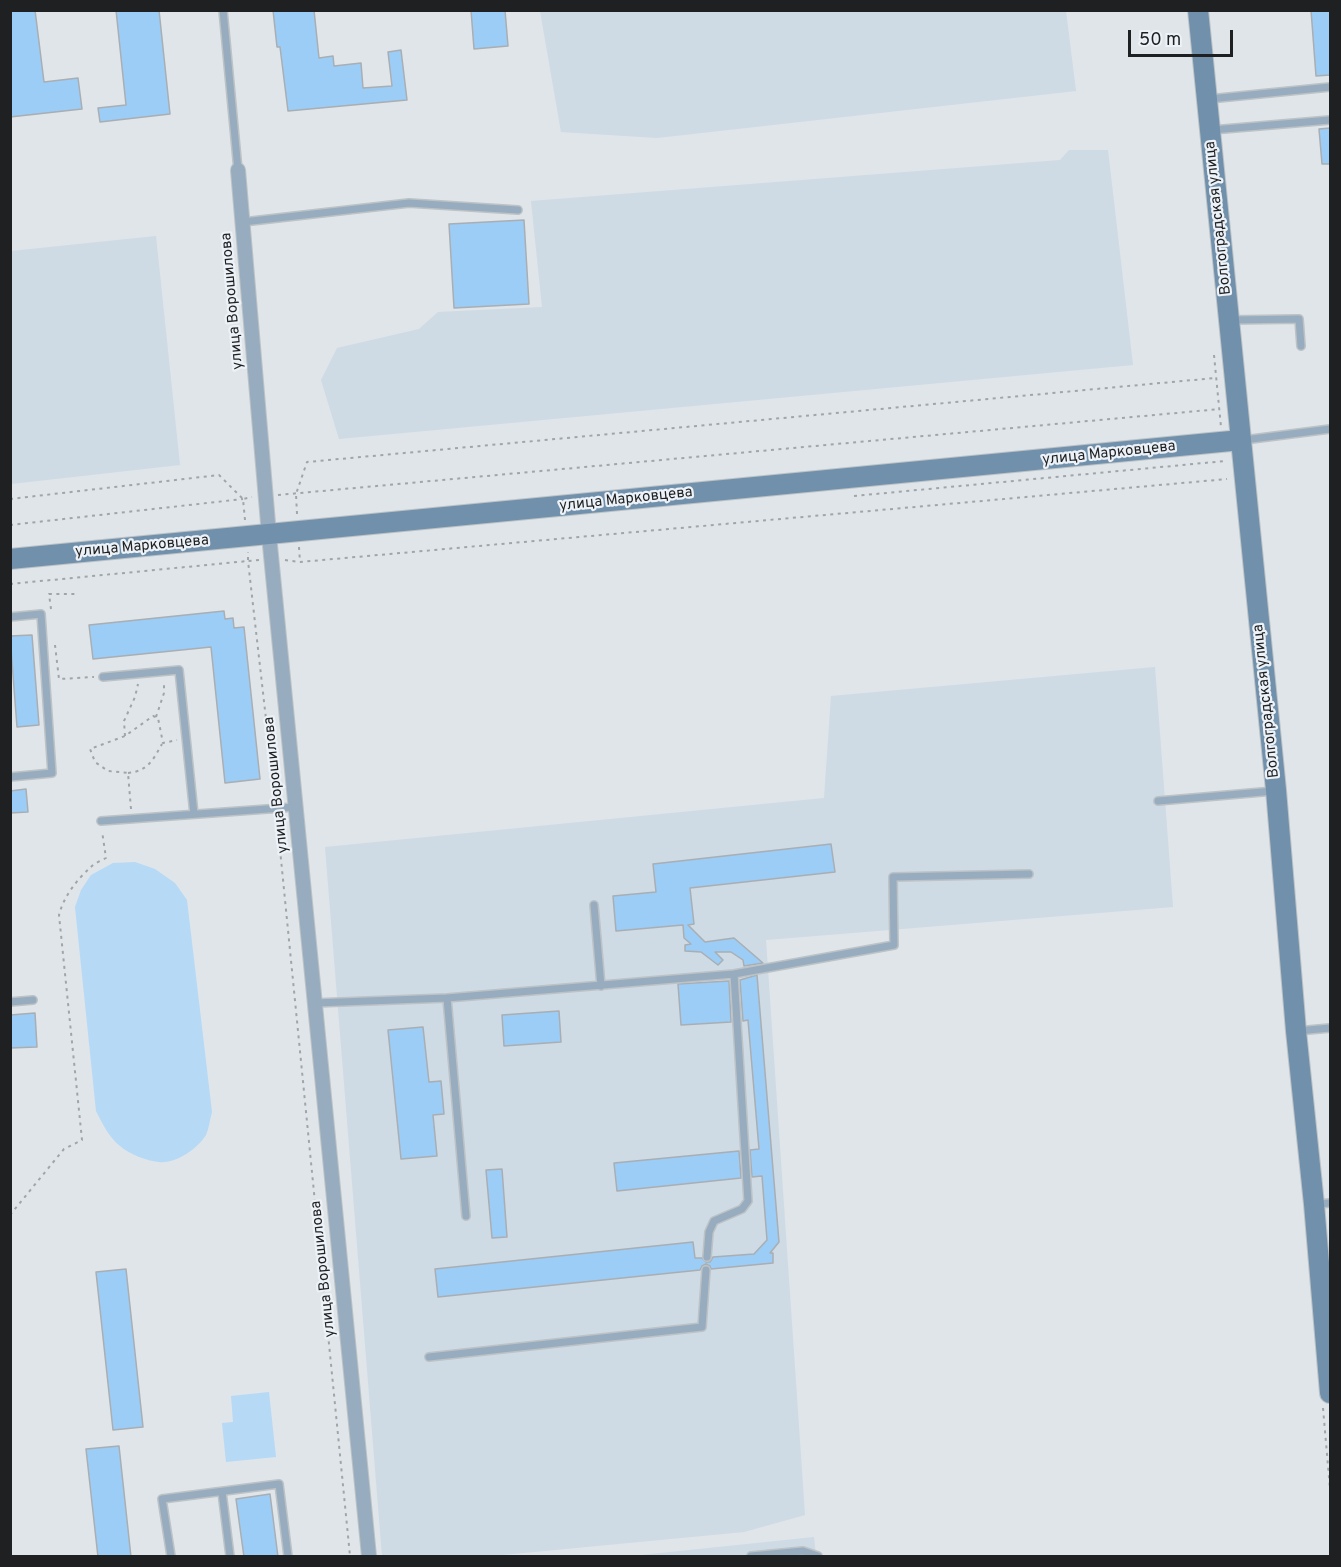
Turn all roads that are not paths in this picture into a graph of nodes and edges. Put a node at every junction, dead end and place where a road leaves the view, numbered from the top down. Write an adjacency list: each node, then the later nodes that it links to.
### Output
1 (223, 10): 7 (lane, улица Ворошилова)
2 (1198, 10): 4 (main road, Волгоградская улица)
3 (1330, 87): 4 (lane)
4 (1207, 99): 6 (main road, Волгоградская улица)
5 (1330, 120): 6 (lane)
6 (1210, 130): 10 (main road, Волгоградская улица)
7 (238, 170): 9 (street, улица Ворошилова)
8 (518, 210): 9 (lane)
9 (243, 222): 14 (street, улица Ворошилова)
10 (1229, 320): 11 (lane); 13 (main road, Волгоградская улица)
11 (1301, 346)
12 (1330, 429): 13 (lane)
13 (1241, 441): 14 (main road, улица Марковцева); 19 (main road, Волгоградская улица)
14 (269, 535): 15 (main road, улица Марковцева); 21 (street, улица Ворошилова)
15 (10, 560)
16 (10, 617): 18 (lane)
17 (103, 677): 22 (lane)
18 (10, 777)
19 (1276, 790): 20 (lane); 33 (main road, Волгоградская улица)
20 (1158, 801)
21 (296, 807): 22 (lane); 31 (street, улица Ворошилова)
22 (194, 814): 23 (lane)
23 (100, 821)
24 (1029, 874): 26 (lane)
25 (594, 905): 27 (lane)
26 (734, 974): 27 (lane); 36 (lane)
27 (601, 986): 28 (lane)
28 (447, 998): 31 (lane); 35 (lane)
29 (33, 1000): 30 (lane)
30 (10, 1002)
31 (315, 1003): 45 (street, улица Ворошилова)
32 (1330, 1028): 33 (lane)
33 (1296, 1031): 34 (main road, Волгоградская улица)
34 (1322, 1203): 39 (main road, Волгоградская улица)
35 (466, 1216)
36 (707, 1257)
37 (706, 1270): 38 (lane)
38 (429, 1358)
39 (1330, 1388): 40 (main road, Волгоградская улица)
40 (1330, 1393)
41 (222, 1492): 42 (lane); 43 (lane); 44 (lane)
42 (171, 1557)
43 (230, 1557)
44 (288, 1557)
45 (369, 1557)
46 (751, 1557): 47 (lane)
47 (819, 1557)

